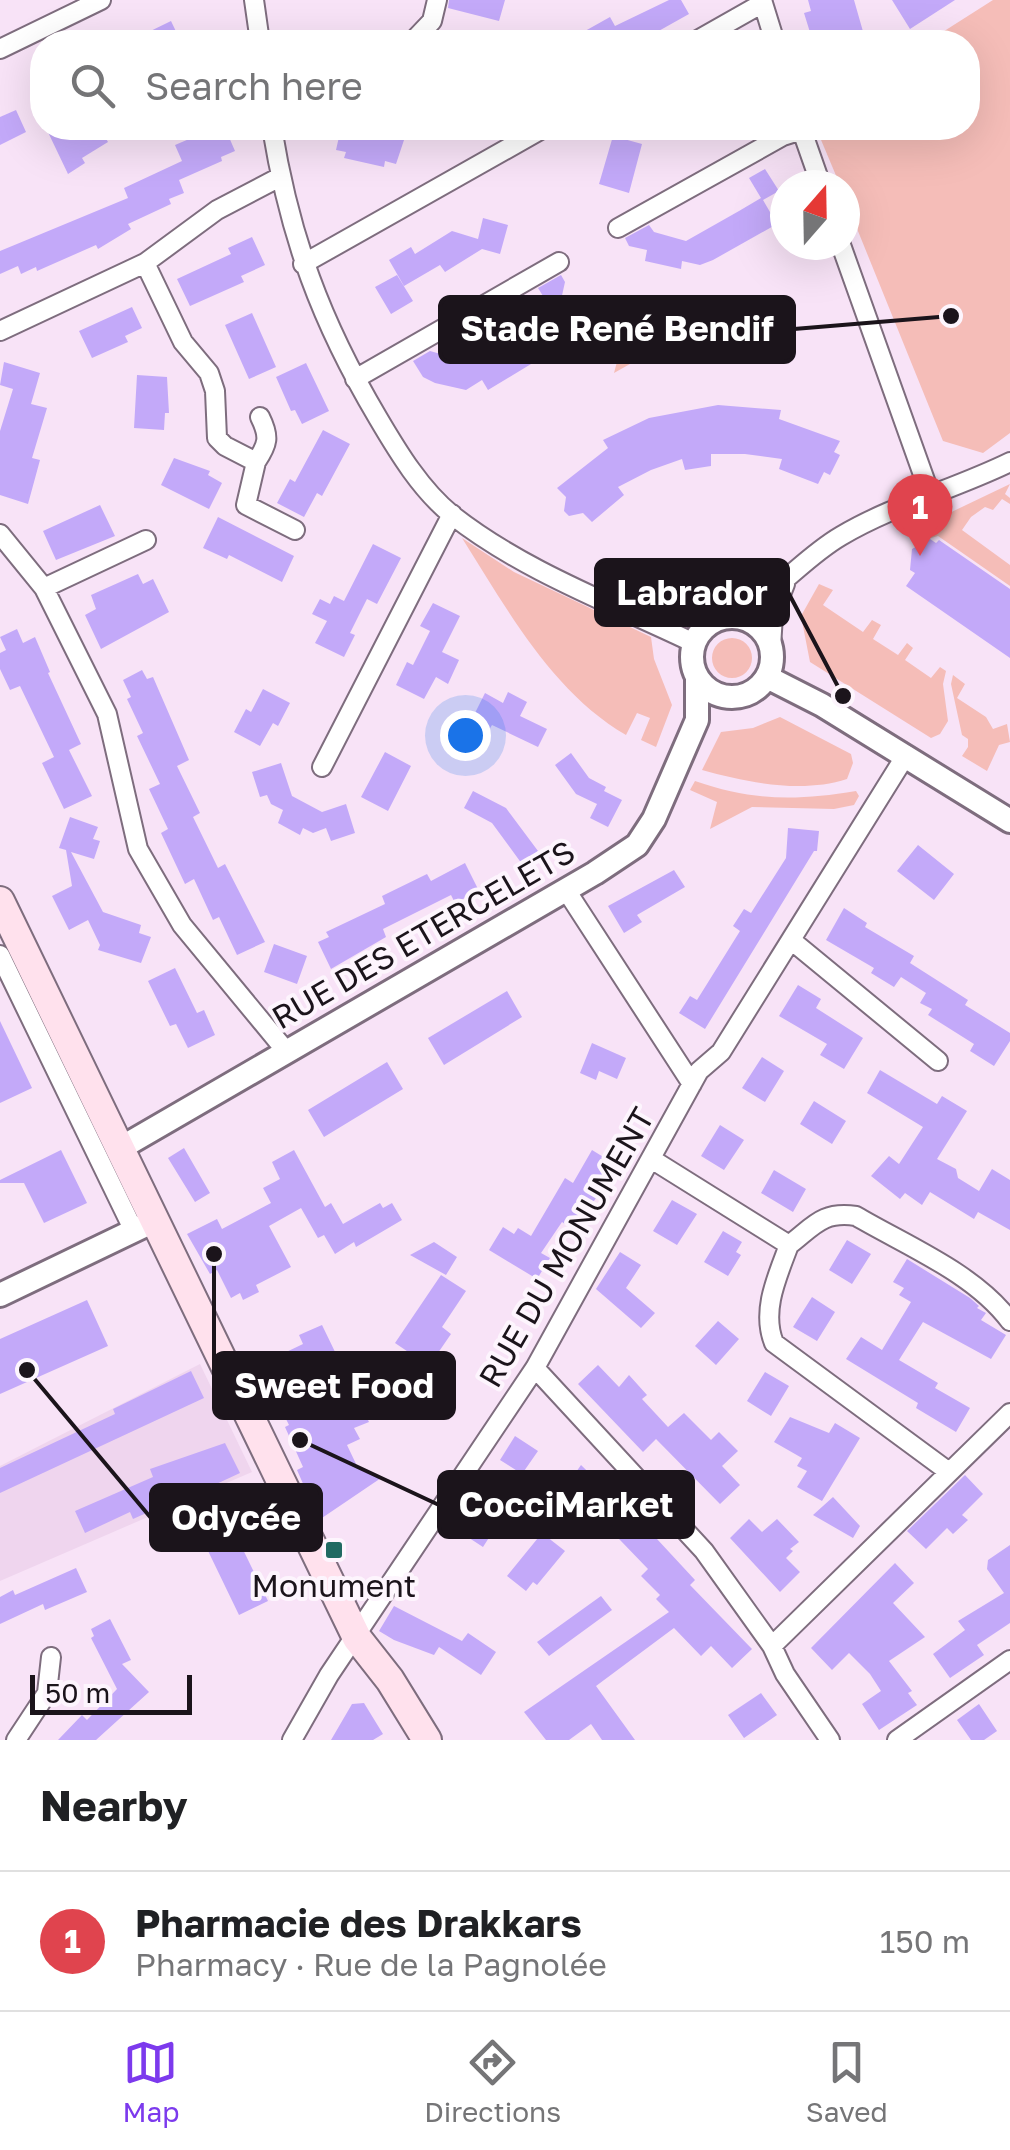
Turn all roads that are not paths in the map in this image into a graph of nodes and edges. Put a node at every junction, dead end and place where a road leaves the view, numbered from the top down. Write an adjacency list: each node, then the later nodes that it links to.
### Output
1 (100, 0): 5 (street)
2 (437, 0): 7 (street)
3 (258, 1): 6 (street)
4 (762, 2): 8 (street); 9 (street)
5 (38, 30)
6 (259, 30)
7 (423, 30)
8 (714, 30)
9 (771, 30)
10 (30, 34): 11 (street)
11 (0, 48)
12 (274, 140): 17 (street)
13 (523, 140): 22 (street)
14 (776, 140): 18 (street)
15 (806, 140): 16 (street)
16 (815, 170)
17 (280, 177): 21 (street); 22 (street)
18 (618, 228)
19 (846, 260): 28 (street)
20 (559, 262): 24 (street)
21 (145, 264): 23 (street); 26 (street)
22 (303, 264): 24 (street)
23 (0, 330)
24 (354, 379): 29 (street)
25 (260, 417): 26 (street)
26 (256, 462): 30 (street)
27 (1010, 462): 28 (street)
28 (931, 497): 33 (street)
29 (452, 514): 36 (street); 43 (street)
30 (294, 530)
31 (0, 534): 34 (street)
32 (146, 540): 34 (street)
33 (785, 583): 35 (street); 37 (street)
34 (44, 588): 49 (street)
35 (730, 617): 36 (street); 37 (street)
36 (694, 643): 39 (street)
37 (771, 647): 38 (street)
38 (767, 677): 40 (street); 42 (street)
39 (697, 678): 40 (street); 41 (street, RUE DES ETERCELETS)
40 (731, 698): 41 (street)
41 (697, 720): 45 (street, RUE DES ETERCELETS)
42 (906, 756): 44 (street); 47 (street, RUE DU MONUMENT)
43 (322, 767)
44 (1010, 821)
45 (566, 890): 49 (street, RUE DES ETERCELETS); 51 (street)
46 (0, 901): 52 (main road)
47 (791, 940): 50 (street); 51 (street, RUE DU MONUMENT)
48 (0, 955): 54 (street)
49 (286, 1051): 52 (street, RUE DES ETERCELETS)
50 (938, 1061)
51 (692, 1084): 53 (street, RUE DU MONUMENT)
52 (119, 1149): 54 (main road)
53 (653, 1160): 55 (street); 58 (street, RUE DU MONUMENT)
54 (144, 1226): 56 (street); 61 (main road)
55 (789, 1245): 57 (street); 60 (street)
56 (0, 1295)
57 (1010, 1321)
58 (535, 1368): 61 (street, RUE DU MONUMENT); 62 (street)
59 (1010, 1412): 60 (street)
60 (950, 1472): 62 (street)
61 (357, 1638): 66 (street, RUE DU MONUMENT); 67 (main road)
62 (772, 1646): 68 (street)
63 (51, 1657): 65 (street)
64 (1010, 1660): 69 (street)
65 (16, 1740)
66 (292, 1740)
67 (427, 1740)
68 (830, 1740)
69 (897, 1740)

